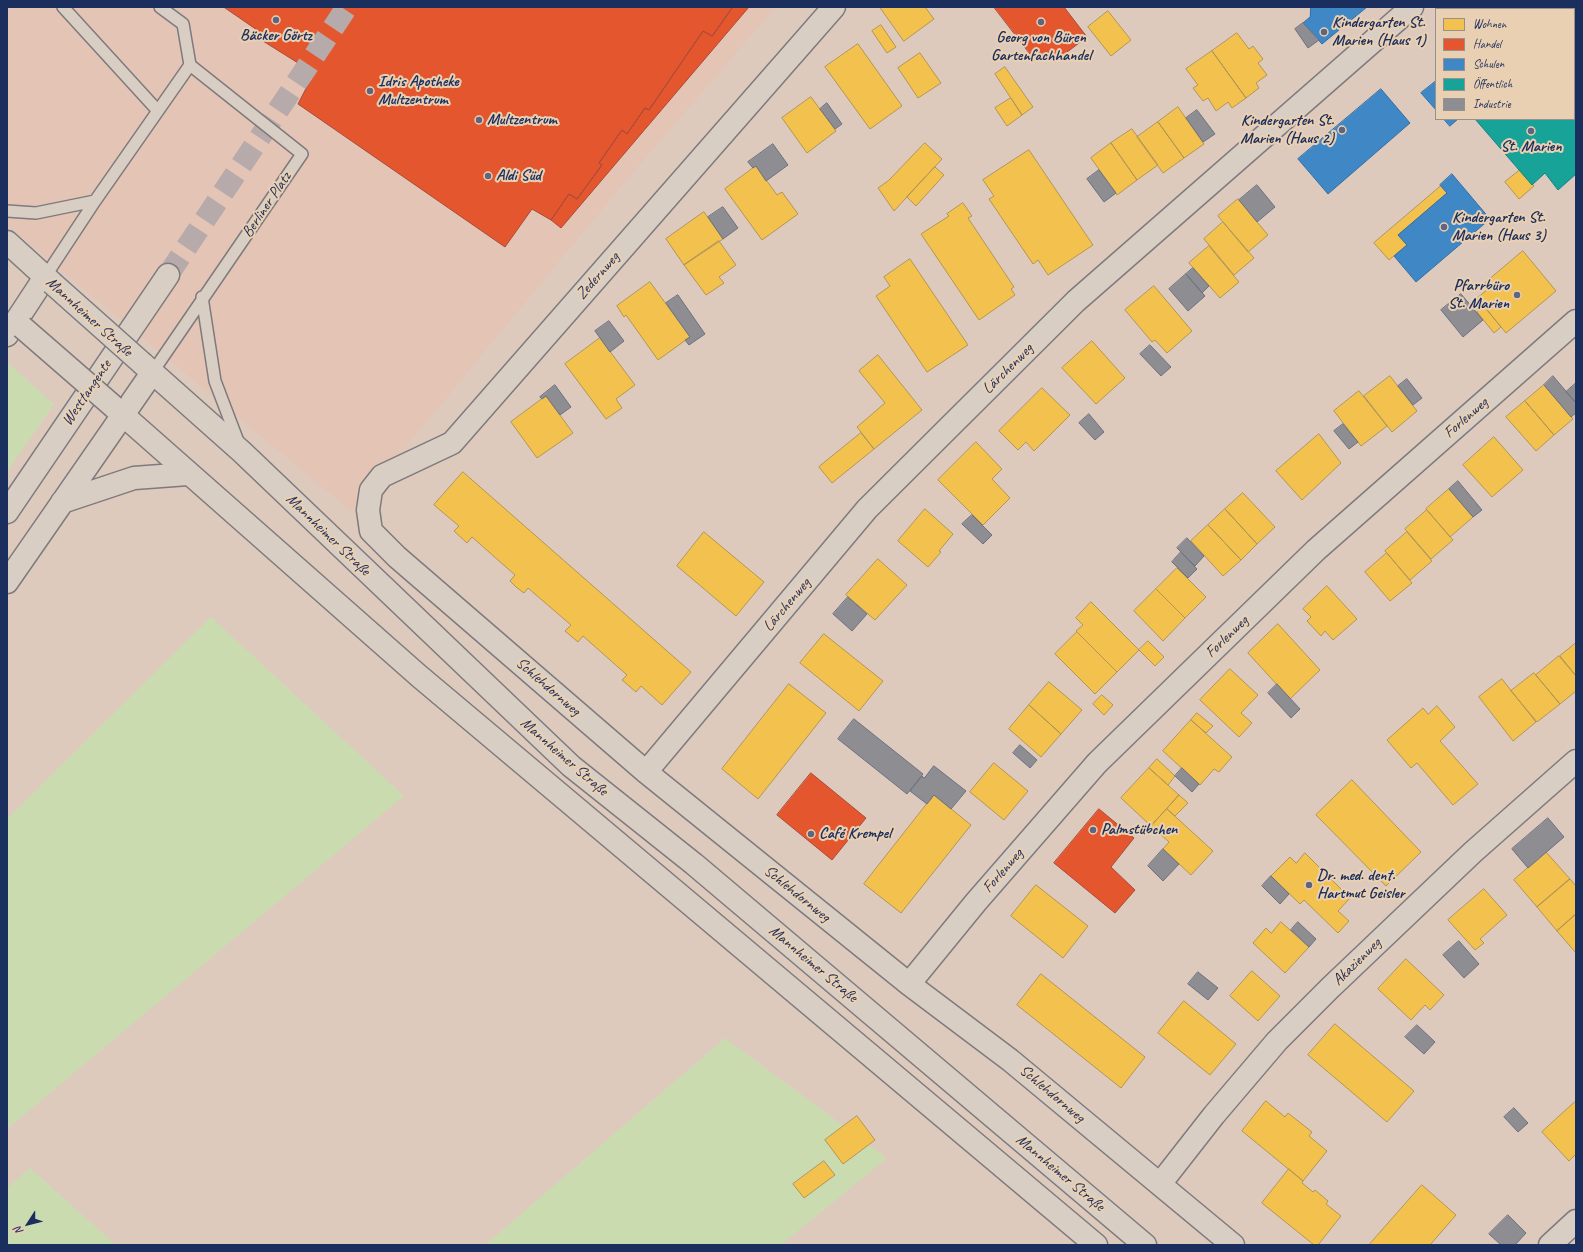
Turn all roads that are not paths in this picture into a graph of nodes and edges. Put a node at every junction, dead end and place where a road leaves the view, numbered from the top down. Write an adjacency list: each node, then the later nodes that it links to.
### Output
1 (63, 7): 6 (lane)
2 (161, 7): 5 (lane)
3 (834, 7): 21 (street, Zedernweg)
4 (1412, 7): 24 (street, Lärchenweg)
5 (190, 64): 6 (lane); 12 (lane, Berliner Platz)
6 (158, 111): 7 (lane)
7 (95, 201): 8 (lane); 11 (lane)
8 (7, 211)
9 (7, 242): 11 (street, Mannheimer Straße)
10 (168, 275): 20 (street, Westtangente)
11 (49, 280): 14 (street); 15 (street, Mannheimer Straße, bridge)
12 (202, 297): 15 (lane, Berliner Platz); 17 (lane)
13 (1576, 321): 25 (street, Forlenweg)
14 (13, 324): 16 (street, Mannheimer Straße, bridge)
15 (147, 368): 16 (street); 17 (street, Mannheimer Straße)
16 (118, 411): 18 (street, Mannheimer Straße); 19 (street)
17 (242, 452): 29 (street, Mannheimer Straße)
18 (188, 474): 19 (street); 28 (street, Mannheimer Straße)
19 (62, 502): 22 (street)
20 (7, 512)
21 (371, 531): 24 (street, Schlehdornweg)
22 (7, 582)
23 (1576, 761): 26 (street, Akazienweg)
24 (646, 772): 25 (street, Schlehdornweg)
25 (909, 984): 26 (street, Schlehdornweg)
26 (1160, 1184): 30 (street, Schlehdornweg)
27 (1576, 1221): 31 (street)
28 (1096, 1245)
29 (1145, 1245)
30 (1233, 1245)
31 (1550, 1245)

